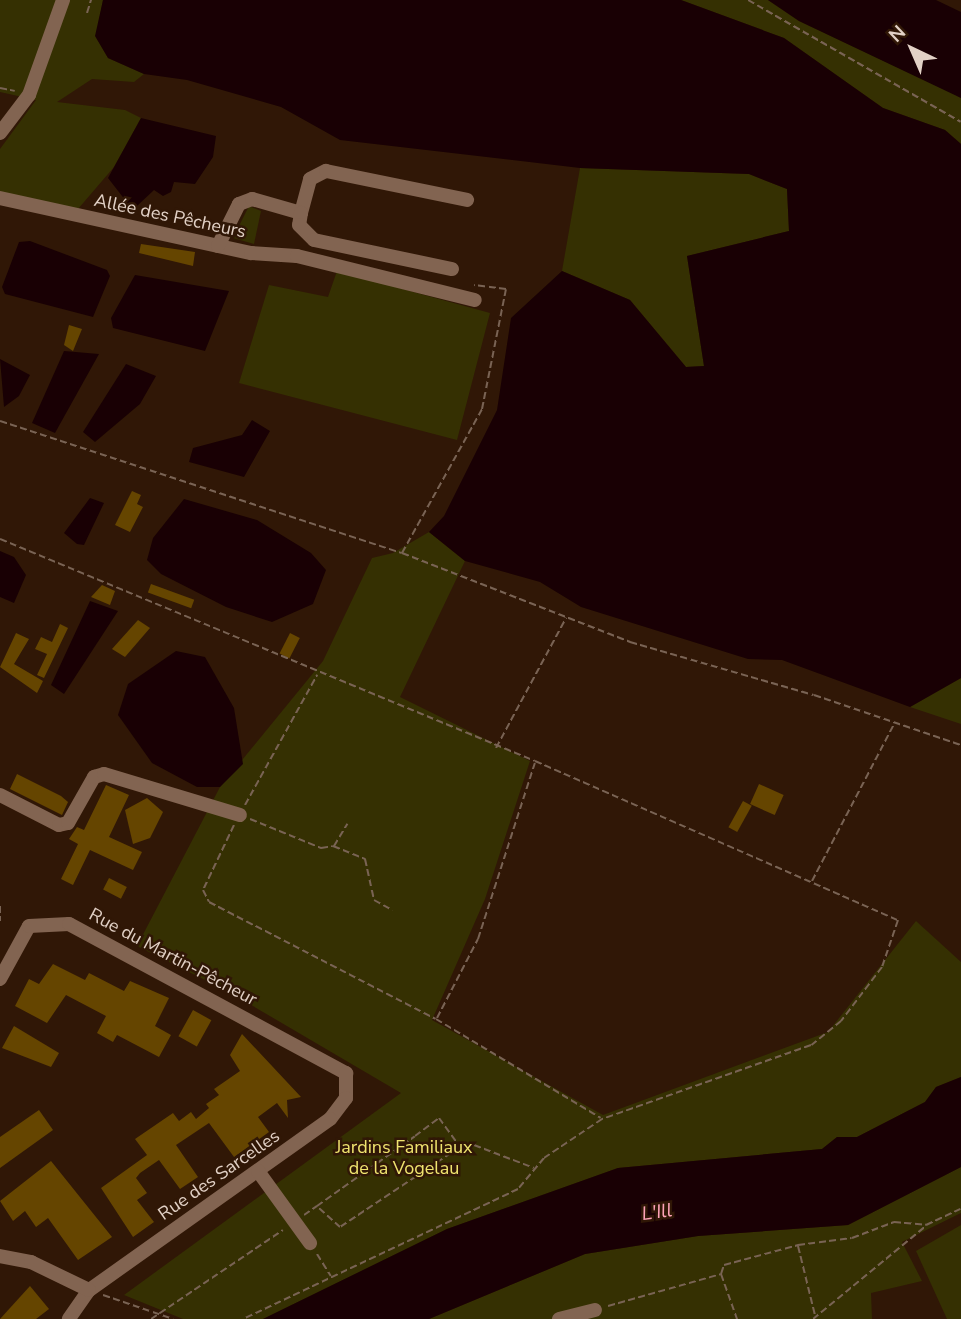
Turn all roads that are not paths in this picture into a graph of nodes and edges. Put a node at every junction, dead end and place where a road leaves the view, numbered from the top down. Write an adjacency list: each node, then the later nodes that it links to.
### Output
1 (63, 0): 2 (street)
2 (0, 133)
3 (0, 198): 6 (street, Allée des Pêcheurs)
4 (467, 200): 5 (street)
5 (301, 213): 6 (street); 7 (street)
6 (218, 246): 8 (street, Allée des Pêcheurs)
7 (452, 269)
8 (475, 300)
9 (0, 795): 10 (street)
10 (240, 815)
11 (0, 979): 12 (street, Rue du Martin-Pêcheur)
12 (346, 1073): 13 (street, Rue des Sarcelles)
13 (258, 1171): 14 (street); 16 (street, Rue des Sarcelles)
14 (310, 1243)
15 (0, 1256): 16 (street)
16 (89, 1290): 18 (street, Rue des Sarcelles)
17 (595, 1310): 19 (street)
18 (69, 1319)
19 (559, 1319)

